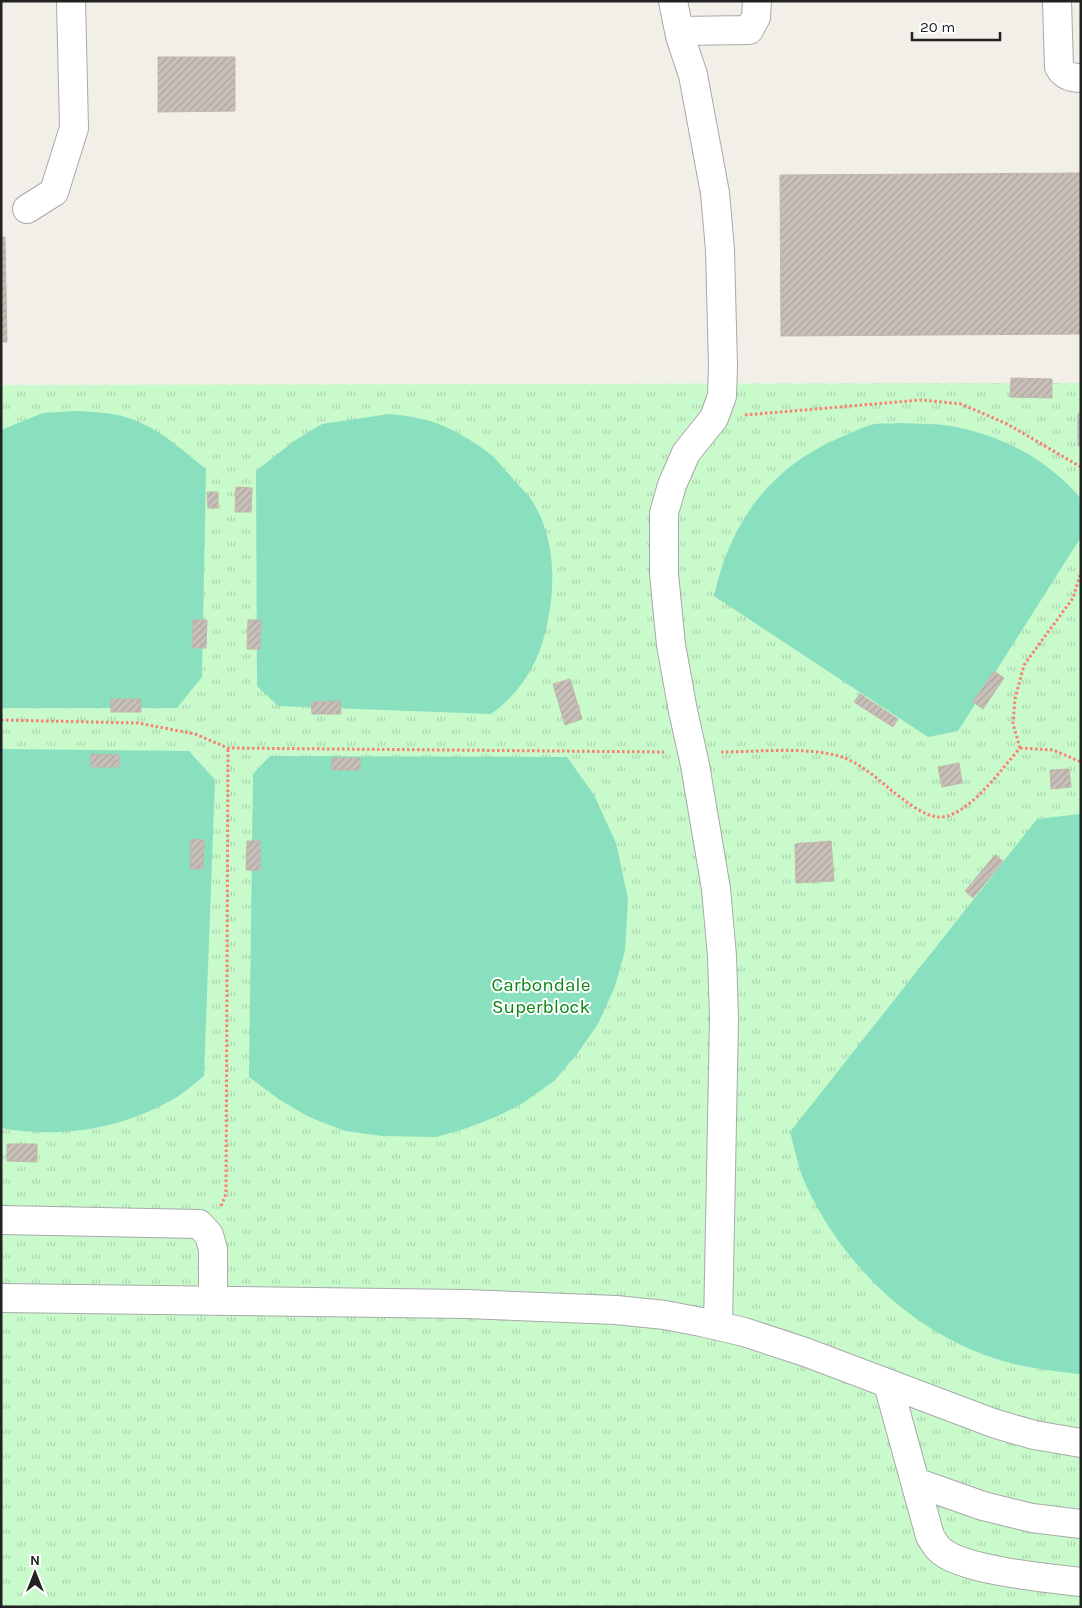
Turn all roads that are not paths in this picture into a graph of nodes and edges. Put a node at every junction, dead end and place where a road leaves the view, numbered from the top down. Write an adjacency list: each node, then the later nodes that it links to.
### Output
1 (71, 1): 7 (street)
2 (674, 1): 5 (street)
3 (757, 1): 5 (street)
4 (1057, 1): 6 (street)
5 (679, 30): 11 (street)
6 (1081, 78)
7 (27, 209)
8 (1, 1220): 10 (street)
9 (1, 1298): 10 (street)
10 (212, 1301): 11 (street)
11 (718, 1326): 12 (street)
12 (888, 1384): 13 (street); 14 (street)
13 (1081, 1443)
14 (915, 1482): 15 (street); 16 (street)
15 (1081, 1524)
16 (1081, 1582)

